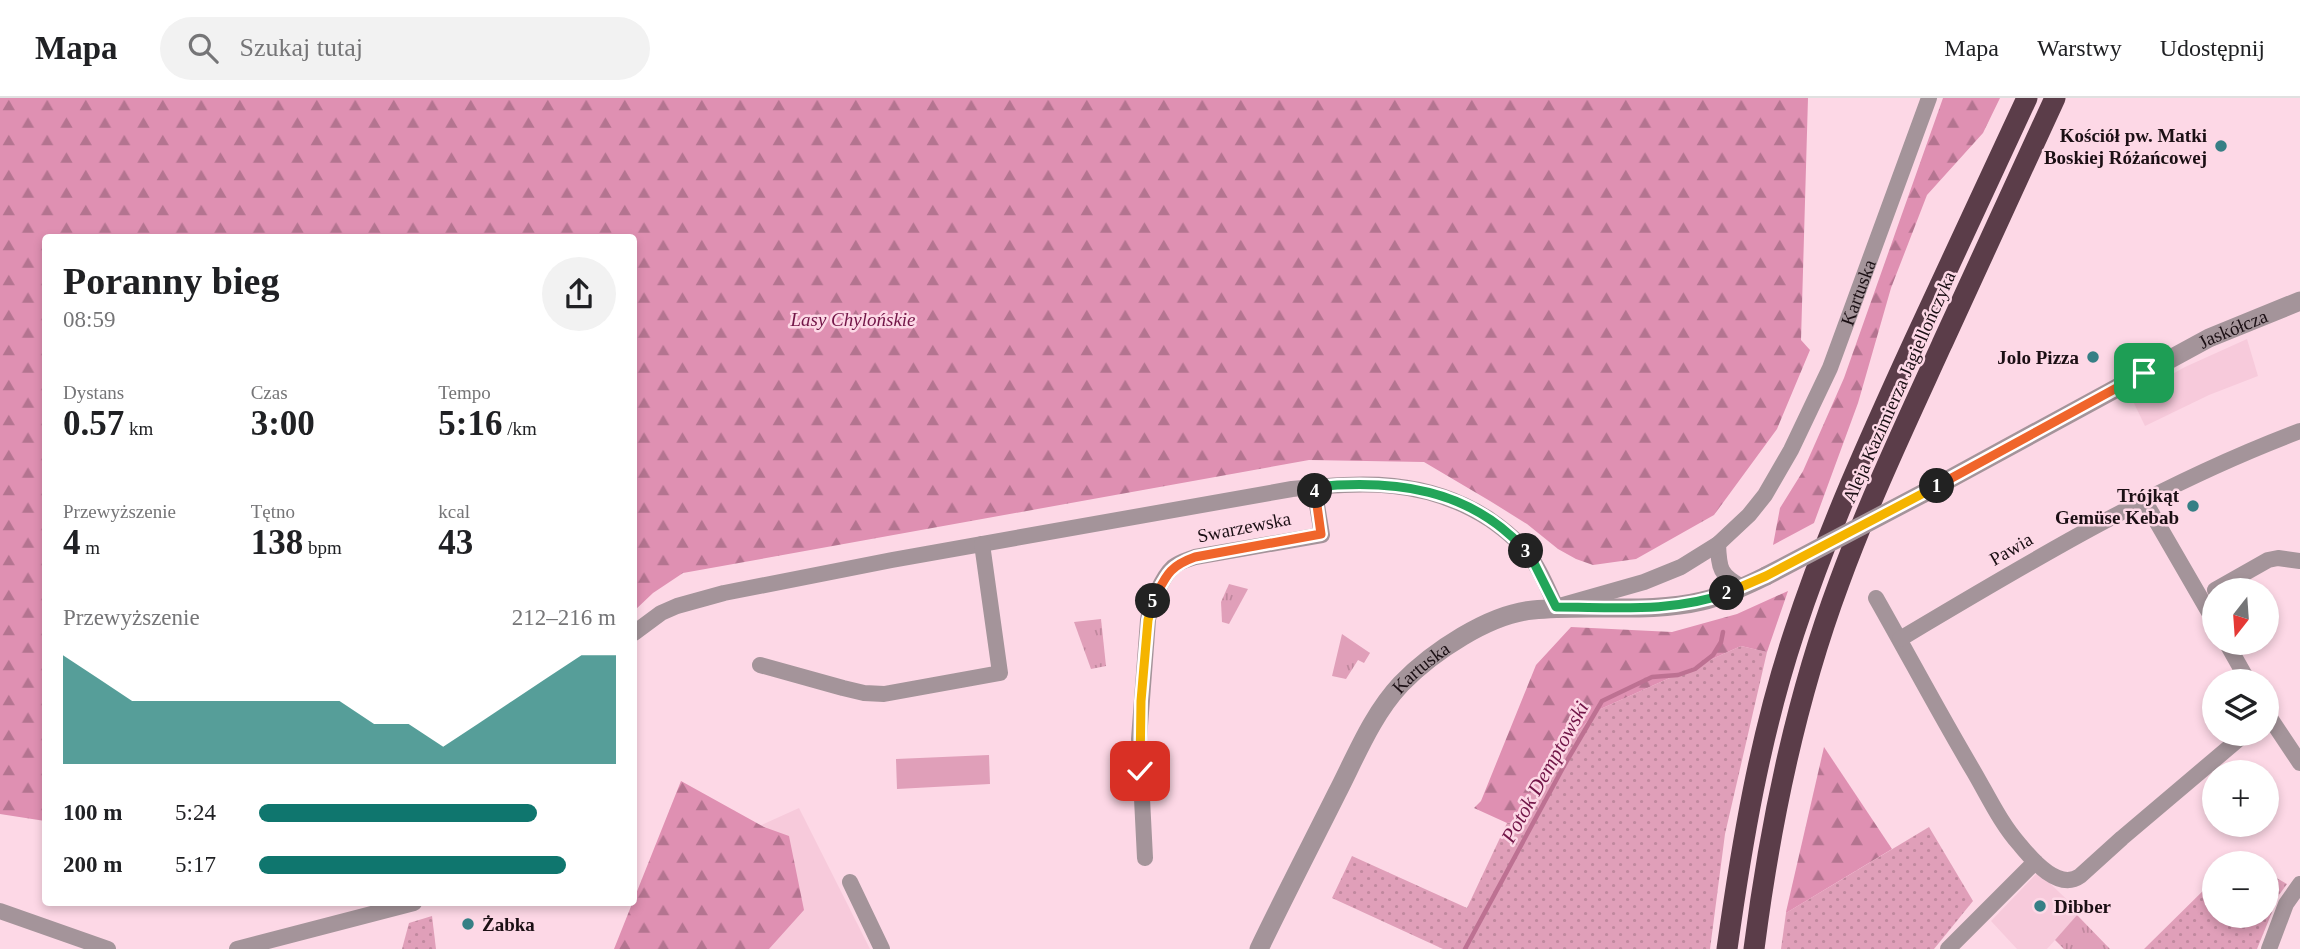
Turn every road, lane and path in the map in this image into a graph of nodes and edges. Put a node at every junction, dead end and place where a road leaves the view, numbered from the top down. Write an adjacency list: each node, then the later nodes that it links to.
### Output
1 (1930, 98): 9 (street, Kartuska)
2 (2027, 98): 32 (highway, Aleja Kazimierza Jagiellończyka)
3 (2055, 98): 33 (highway, Aleja Kazimierza Jagiellończyka)
4 (2300, 301): 13 (street, Jaskółcza, bridge)
5 (2300, 431): 7 (street, Pawia)
6 (1314, 487): 8 (street, Swarzewska); 15 (street, Swarzewska); 22 (street, Swarzewska)
7 (2144, 499): 12 (street); 17 (street, Pawia)
8 (982, 544): 16 (street, Swarzewska); 18 (street)
9 (1718, 544): 13 (street); 15 (street, Kartuska)
10 (2300, 561): 11 (street)
11 (2236, 578)
12 (2202, 582)
13 (1742, 587): 15 (street, Jaskółcza)
14 (1877, 598): 17 (street)
15 (1556, 607): 31 (street, Kartuska)
16 (637, 631)
17 (1900, 639): 23 (street)
18 (760, 665)
19 (2279, 732): 21 (street)
20 (2231, 746): 23 (street)
21 (2300, 763)
22 (1145, 858)
23 (2035, 862): 34 (street)
24 (850, 882): 30 (street)
25 (2300, 884): 35 (street)
26 (402, 906): 29 (street)
27 (0, 911): 28 (street)
28 (108, 949)
29 (237, 949)
30 (882, 949)
31 (1259, 949)
32 (1727, 949)
33 (1754, 949)
34 (1948, 949)
35 (2269, 949)

